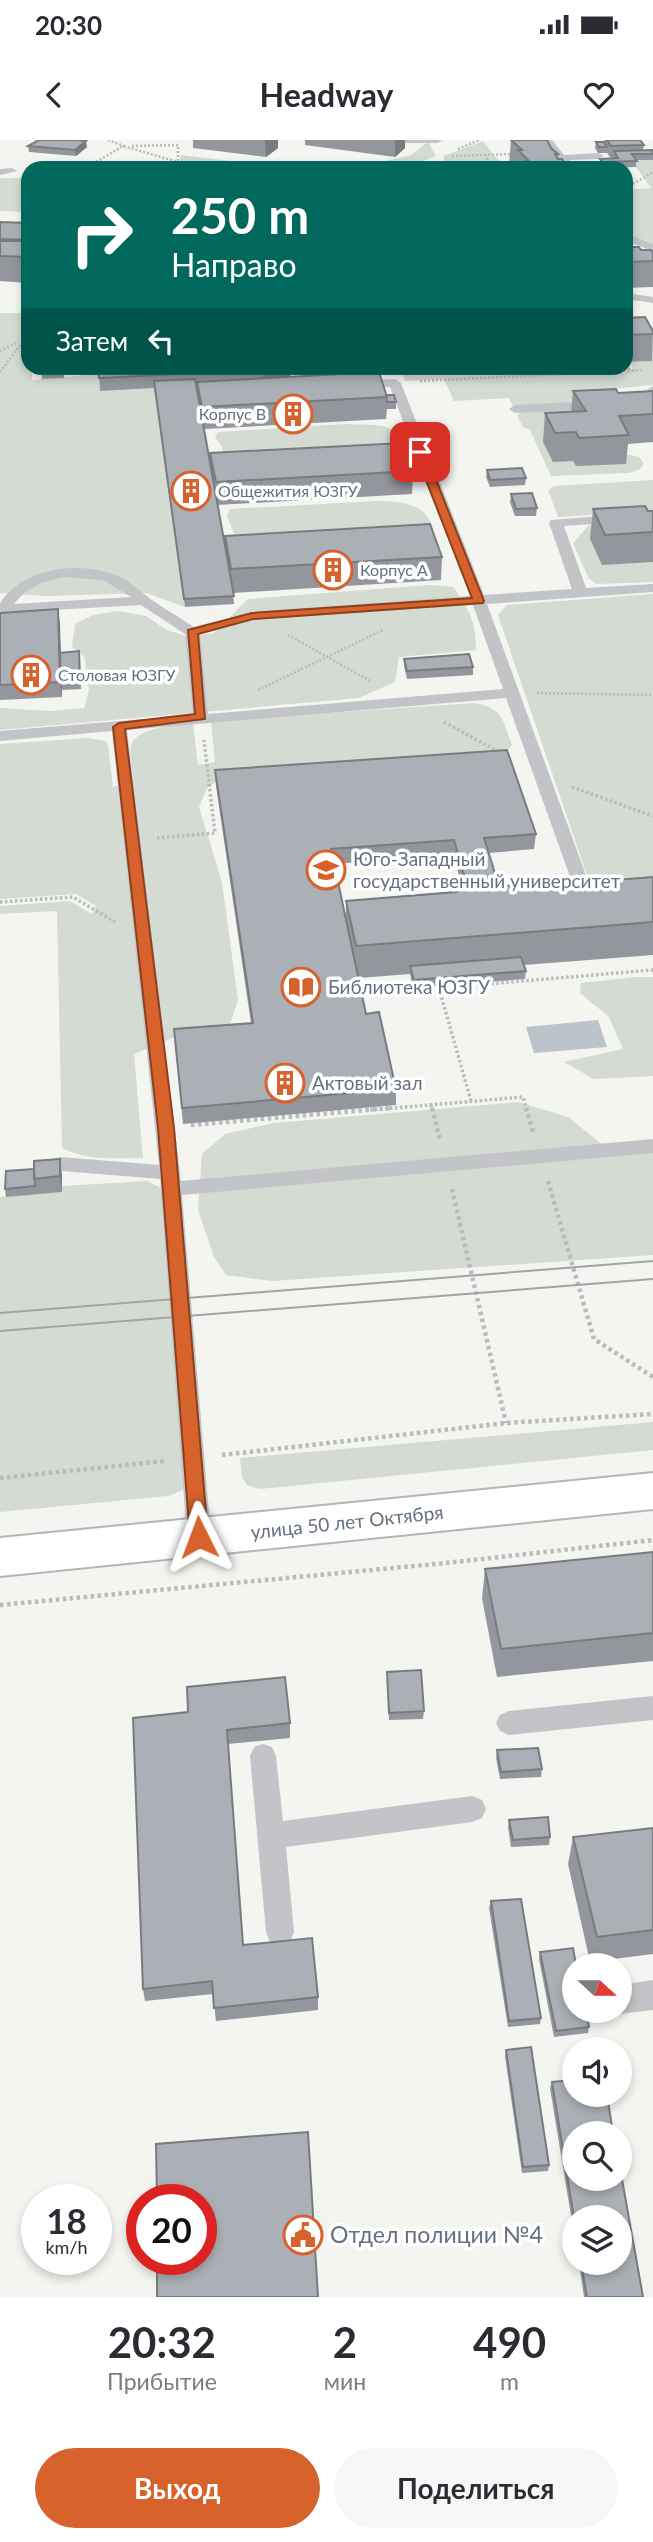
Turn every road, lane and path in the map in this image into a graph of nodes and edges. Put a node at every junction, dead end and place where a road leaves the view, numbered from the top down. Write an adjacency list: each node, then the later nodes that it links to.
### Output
1 (108, 140): 7 (path)
2 (123, 140): 7 (path)
3 (396, 140): 6 (lane)
4 (438, 140): 6 (lane)
5 (547, 140): 10 (lane)
6 (406, 141)
7 (123, 146): 13 (path); 14 (path); 15 (path)
8 (481, 152): 9 (path)
9 (485, 155): 10 (path); 11 (path); 16 (path)
10 (559, 155): 12 (lane); 17 (lane)
11 (451, 156)
12 (599, 156)
13 (98, 161)
14 (175, 161)
15 (178, 161)
16 (488, 161)
17 (564, 161)
18 (12, 171): 19 (lane)
19 (0, 172)
20 (653, 172): 21 (path)
21 (633, 184)
22 (633, 240): 23 (lane)
23 (653, 248)
24 (633, 297): 25 (lane)
25 (653, 300)
26 (19, 341): 27 (path); 30 (path)
27 (0, 351)
28 (653, 370): 29 (path)
29 (633, 371)
30 (0, 372)
31 (352, 375): 40 (lane)
32 (536, 375): 33 (path)
33 (409, 381)
34 (653, 390): 35 (lane)
35 (515, 409)
36 (653, 516): 38 (lane)
37 (653, 588): 38 (lane)
38 (580, 593): 40 (lane)
39 (144, 601): 41 (lane); 41 (lane); 42 (lane)
40 (479, 601): 42 (lane); 43 (lane)
41 (2, 609)
42 (192, 632): 45 (lane)
43 (512, 693): 44 (path); 45 (lane); 48 (lane)
44 (653, 695)
45 (201, 717): 46 (lane)
46 (119, 727): 47 (lane); 52 (lane)
47 (0, 736)
48 (539, 774): 49 (path); 50 (lane)
49 (653, 816)
50 (653, 892)
51 (0, 902): 52 (path)
52 (143, 939): 56 (lane)
53 (653, 970): 54 (path)
54 (472, 1101): 55 (path); 58 (path)
55 (431, 1105): 56 (path); 60 (path)
56 (166, 1128): 61 (lane)
57 (653, 1146): 58 (lane)
58 (540, 1156): 60 (lane); 62 (path)
59 (61, 1164): 61 (lane)
60 (446, 1164): 61 (lane); 64 (path)
61 (171, 1181): 65 (lane)
62 (653, 1377)
63 (653, 1414): 64 (path)
64 (506, 1423): 65 (path)
65 (194, 1458): 66 (path); 68 (lane)
66 (0, 1478)
67 (653, 1491): 68 (main road, улица 50 лет Октября)
68 (199, 1537): 70 (main road, улица 50 лет Октября)
69 (653, 1540): 71 (path)
70 (0, 1557)
71 (0, 1605)
72 (653, 1707): 73 (lane)
73 (509, 1723)
74 (263, 1756): 76 (lane)
75 (472, 1809): 76 (lane)
76 (271, 1836): 77 (lane)
77 (280, 1932)
78 (653, 1995): 79 (lane)
79 (632, 1998)

